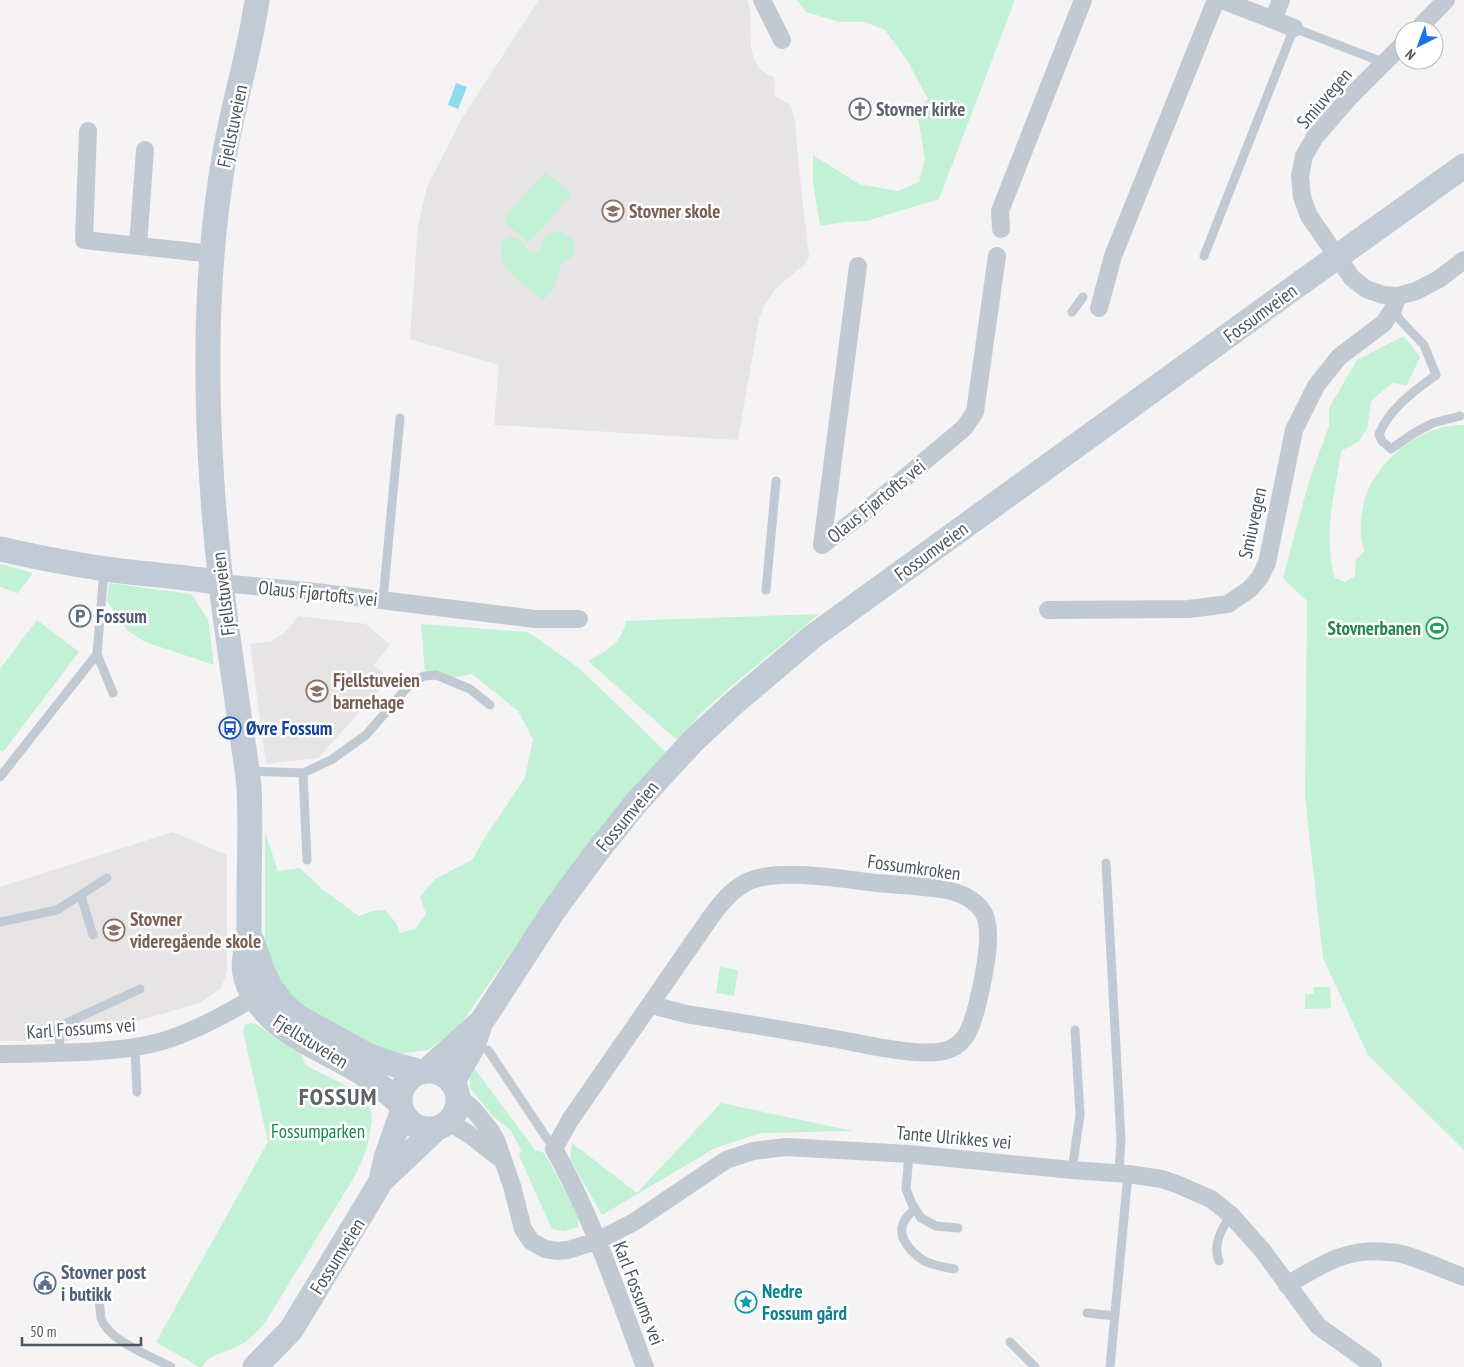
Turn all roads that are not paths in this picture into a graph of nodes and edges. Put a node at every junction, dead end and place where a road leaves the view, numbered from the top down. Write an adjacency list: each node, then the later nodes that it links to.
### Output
1 (257, 0): 19 (street, Fjellstuveien)
2 (762, 0): 11 (street)
3 (1083, 0): 17 (street)
4 (1216, 0): 26 (street)
5 (1222, 0): 8 (street)
6 (1281, 0): 8 (street)
7 (1446, 0): 9 (street)
8 (1273, 20): 10 (street)
9 (1427, 20)
10 (1294, 28): 13 (lane); 21 (lane)
11 (782, 40)
12 (1394, 54): 13 (street, Smiuvegen)
13 (1385, 63): 25 (street, Smiuvegen)
14 (88, 130): 18 (street)
15 (145, 150): 18 (street)
16 (1464, 166): 53 (street, Fossumveien, bridge)
17 (1001, 229)
18 (138, 246): 19 (street)
19 (212, 254): 33 (street, Fjellstuveien)
20 (997, 256): 23 (street, Olaus Fjørtofts vei)
21 (1204, 256)
22 (1463, 264): 25 (street, Smiuvegen)
23 (858, 266)
24 (1083, 297): 27 (lane)
25 (1395, 302): 28 (lane); 36 (street, Smiuvegen)
26 (1099, 308)
27 (1072, 312)
28 (1460, 416)
29 (400, 418): 35 (lane)
30 (776, 481): 34 (lane)
31 (0, 549): 32 (street, Olaus Fjørtofts vei)
32 (104, 569): 33 (street, Olaus Fjørtofts vei); 38 (lane)
33 (221, 583): 35 (street, Olaus Fjørtofts vei); 41 (street, Fjellstuveien)
34 (766, 590)
35 (383, 600): 37 (street, Olaus Fjørtofts vei)
36 (1048, 610)
37 (579, 619)
38 (97, 654): 39 (lane); 43 (lane)
39 (113, 693)
40 (490, 705): 42 (lane)
41 (248, 772): 42 (lane); 51 (street, Fjellstuveien)
42 (303, 773): 44 (lane)
43 (0, 777)
44 (307, 860)
45 (1106, 863): 68 (lane)
46 (107, 878): 47 (lane)
47 (81, 896): 48 (lane); 49 (lane)
48 (0, 922)
49 (93, 935)
50 (140, 988): 58 (lane)
51 (263, 993): 55 (street, Karl Fossums vei); 59 (street, Fjellstuveien); 62 (street, Fjellstuveien)
52 (652, 1003): 52 (street, Fossumkroken); 64 (street, Fossumkroken)
53 (482, 1021): 59 (street, Fossumveien); 60 (street, Fossumveien)
54 (1075, 1030): 67 (lane)
55 (135, 1048): 58 (street, Karl Fossums vei); 61 (lane)
56 (488, 1050): 64 (lane)
57 (0, 1054): 58 (street, Karl Fossums vei)
58 (61, 1054)
59 (424, 1072): 60 (street); 62 (street, Fossumveien)
60 (455, 1089): 63 (street, Fossumveien); 66 (street, Karl Fossums vei)
61 (137, 1092)
62 (401, 1107): 63 (street); 69 (street, Fossumveien)
63 (442, 1125): 66 (street); 69 (street, Fossumveien)
64 (554, 1149): 73 (street)
65 (909, 1154): 67 (street, Tante Ulrikkes vei); 70 (lane); 73 (street, Tante Ulrikkes vei)
66 (502, 1160): 73 (street, Karl Fossums vei)
67 (1072, 1170): 68 (street, Tante Ulrikkes vei)
68 (1124, 1173): 71 (street, Tante Ulrikkes vei); 80 (lane)
69 (381, 1181): 81 (street, Fossumveien)
70 (915, 1209): 72 (lane); 75 (lane)
71 (1231, 1215): 74 (lane); 77 (street, Tante Ulrikkes vei)
72 (958, 1228)
73 (597, 1240): 87 (street, Karl Fossums vei)
74 (1219, 1261)
75 (954, 1269)
76 (1464, 1277): 77 (street)
77 (1287, 1285): 83 (street, Tante Ulrikkes vei)
78 (99, 1299): 84 (lane)
79 (1087, 1313): 80 (lane)
80 (1115, 1316): 89 (lane)
81 (291, 1330): 85 (street, Fossumveien); 86 (street, Fossumveien)
82 (1010, 1342): 88 (lane)
83 (1373, 1366)
84 (171, 1367)
85 (256, 1367)
86 (278, 1367)
87 (644, 1367)
88 (1035, 1367)
89 (1110, 1367)

